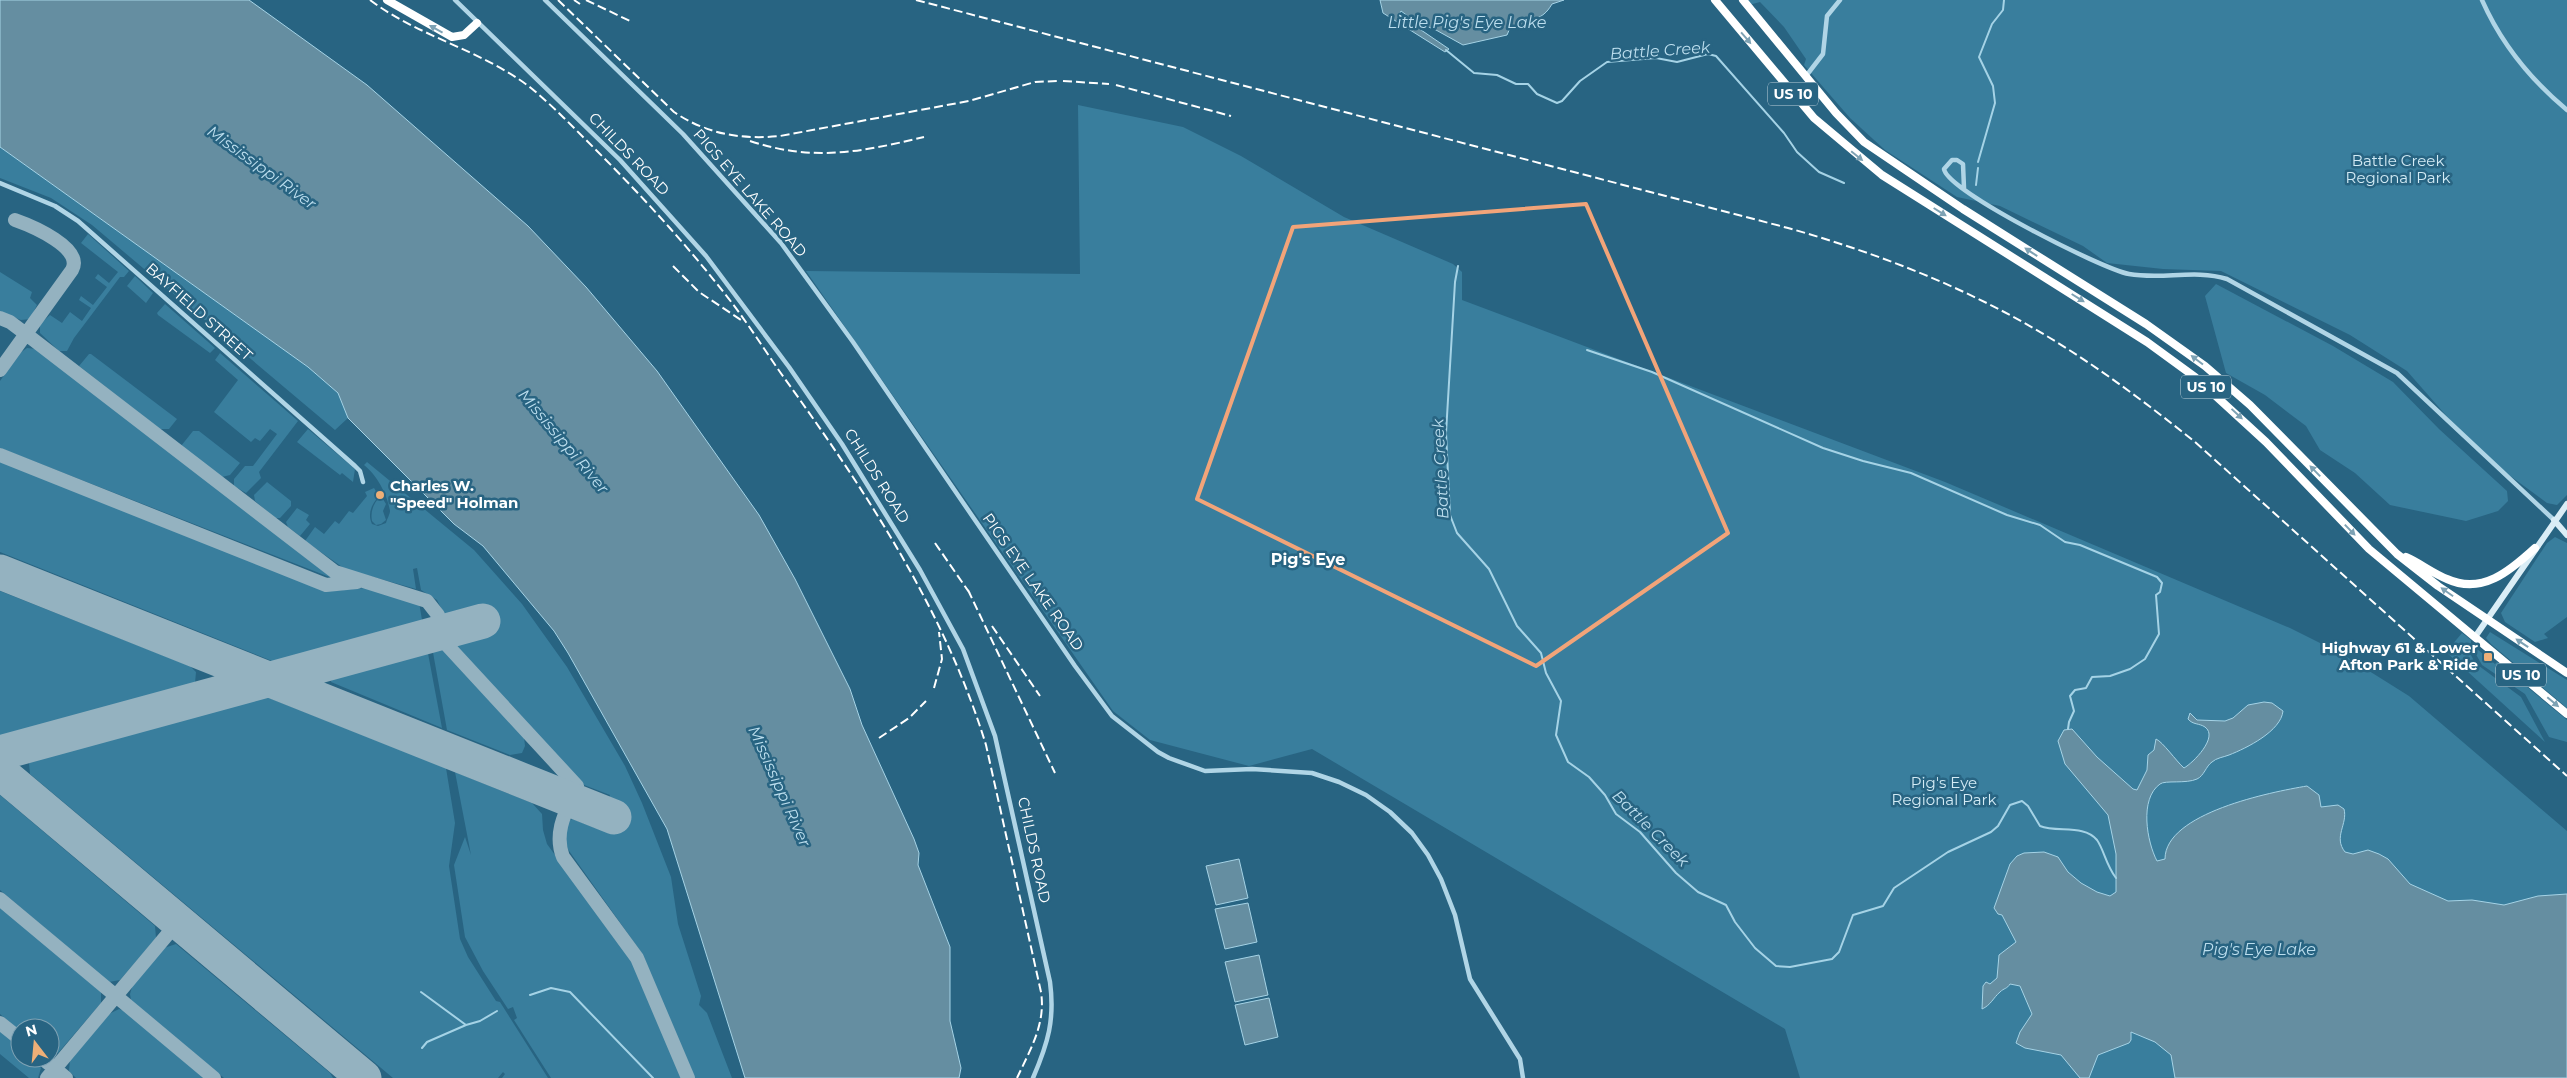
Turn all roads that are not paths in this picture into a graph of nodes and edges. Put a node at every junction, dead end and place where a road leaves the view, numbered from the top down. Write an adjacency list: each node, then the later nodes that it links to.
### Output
1 (387, 0): 8 (highway, one-way to 1)
2 (455, 0): 8 (street, CHILDS ROAD)
3 (545, 0): 24 (street, PIGS EYE LAKE ROAD)
4 (1715, 0): 20 (highway, US 10, one-way to 20)
5 (1743, 0): 9 (highway, US 10)
6 (1840, 0): 9 (street)
7 (2482, 0): 10 (street)
8 (477, 22): 23 (street, CHILDS ROAD)
9 (1806, 76): 18 (highway, US 10, one-way to 9)
10 (2567, 110)
11 (0, 183): 13 (street, BAYFIELD STREET)
12 (1964, 188): 12 (street); 15 (street)
13 (363, 482)
14 (2567, 504): 15 (main road)
15 (2554, 520): 16 (main road); 17 (main road)
16 (2567, 535)
17 (2535, 548): 18 (highway); 19 (main road)
18 (2397, 554): 19 (highway, US 10, one-way to 18)
19 (2487, 620): 20 (main road); 21 (highway, US 10, one-way to 19)
20 (2475, 637): 22 (highway, US 10, one-way to 22)
21 (2567, 674)
22 (2567, 714)
23 (1033, 1078)
24 (1523, 1078)

